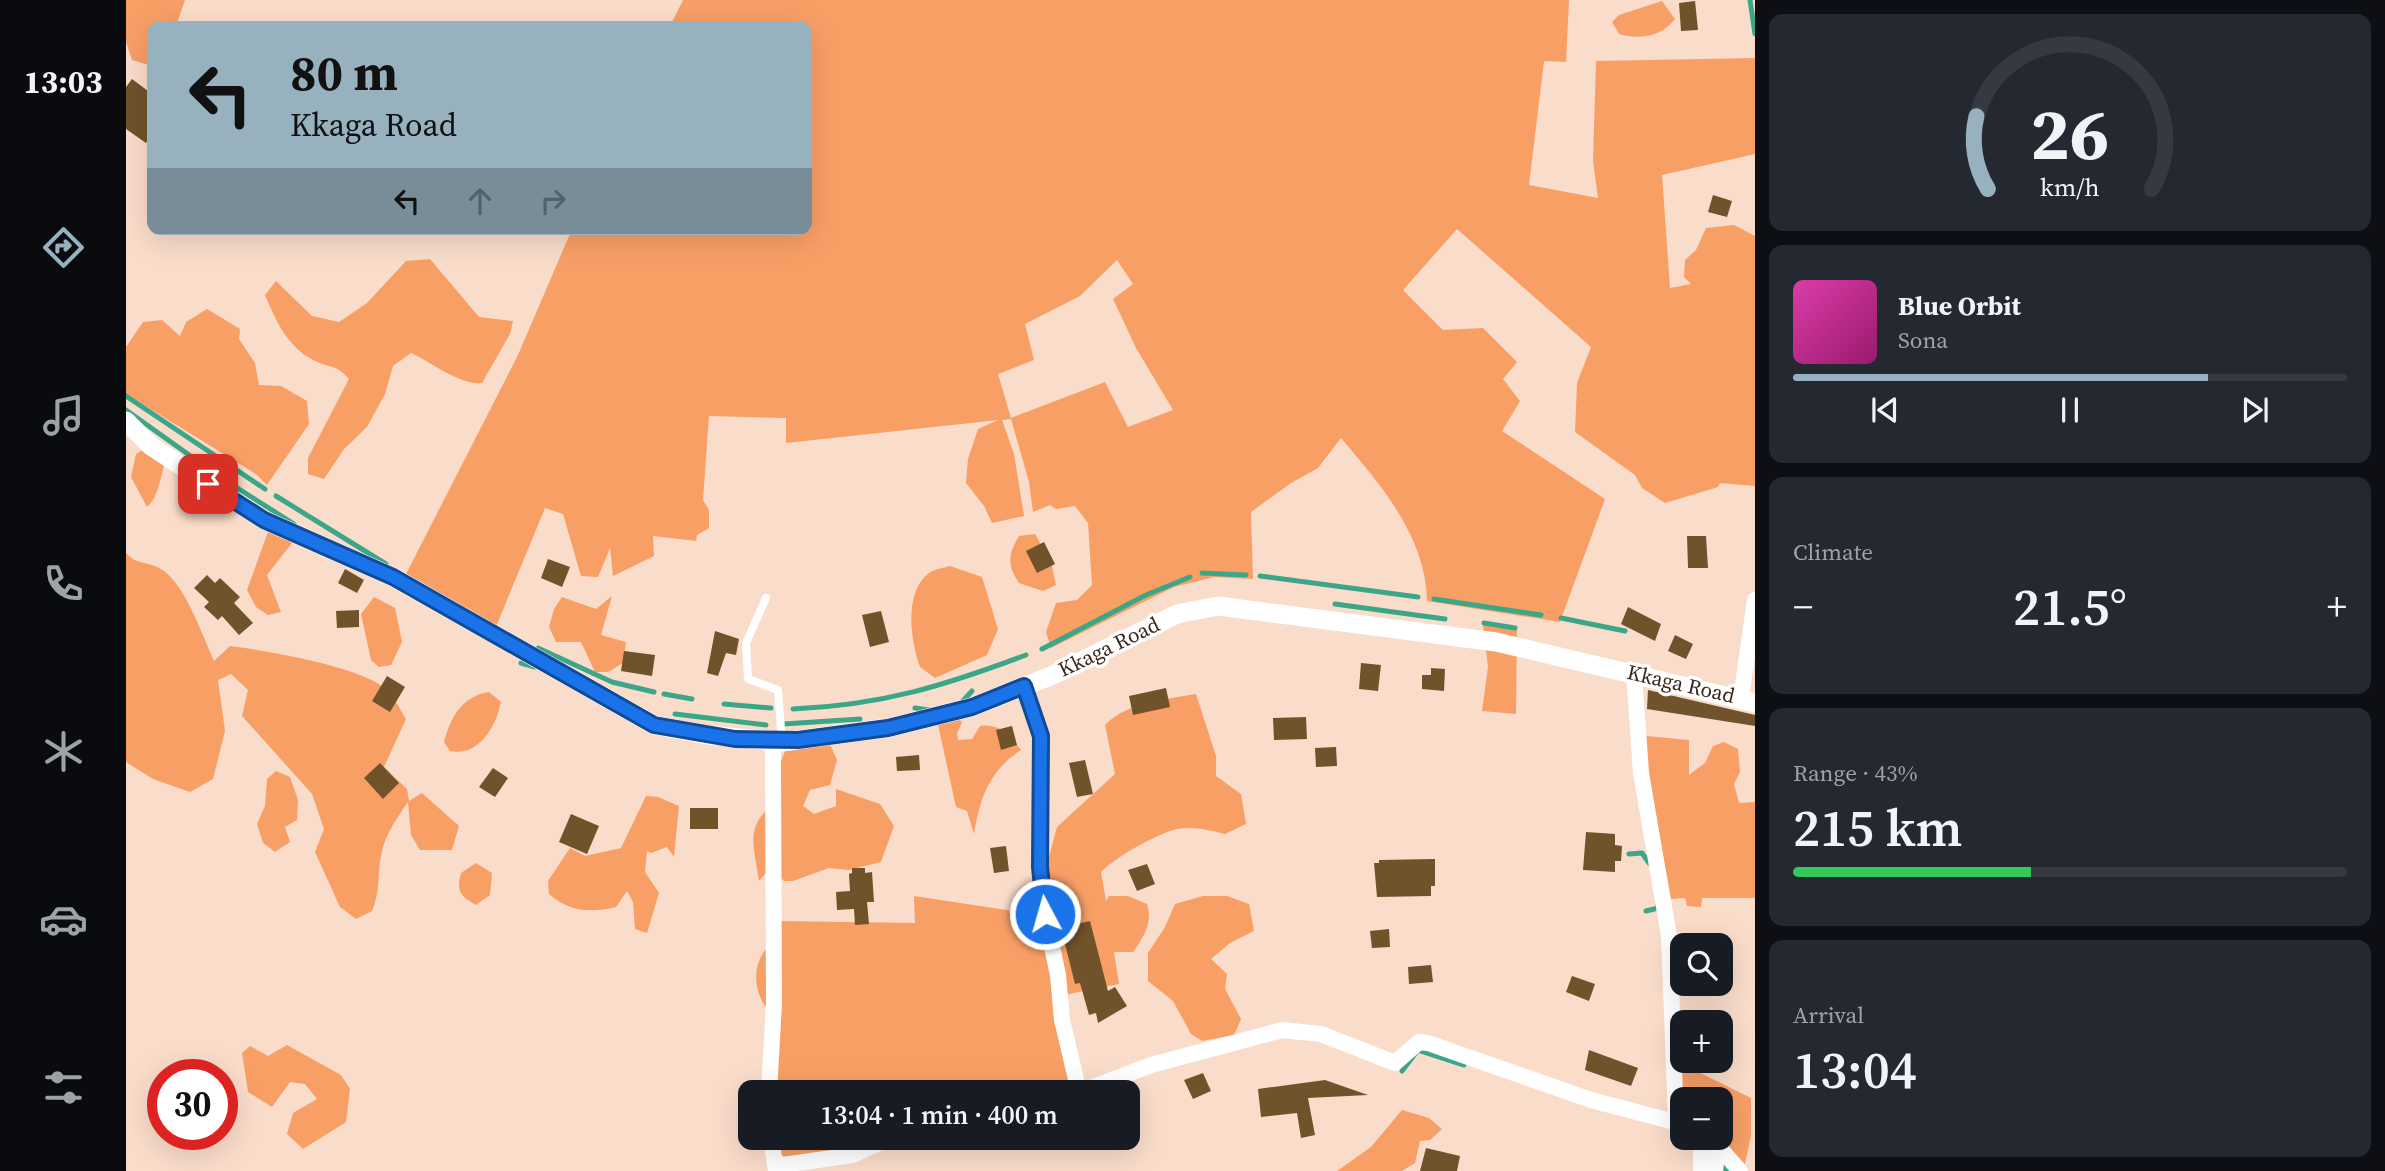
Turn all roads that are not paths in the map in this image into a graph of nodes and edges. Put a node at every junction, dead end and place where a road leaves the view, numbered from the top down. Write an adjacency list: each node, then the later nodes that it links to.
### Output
1 (126, 421): 7 (street, Kkaga Road)
2 (766, 598): 7 (lane)
3 (1755, 600): 6 (street)
4 (1634, 673): 5 (street, Kkaga Road); 6 (street, Kkaga Road); 11 (street)
5 (1024, 686): 7 (street, Kkaga Road); 9 (street)
6 (1748, 700)
7 (776, 741): 8 (street)
8 (769, 1080)
9 (1076, 1080)
10 (1111, 1080): 12 (street)
11 (1672, 1087)
12 (1670, 1120)
13 (773, 1150): 18 (street)
14 (864, 1150): 18 (street)
15 (1706, 1150): 19 (street)
16 (1710, 1150): 20 (street)
17 (1719, 1150): 21 (street)
18 (776, 1169)
19 (1702, 1171)
20 (1714, 1171)
21 (1741, 1171)

